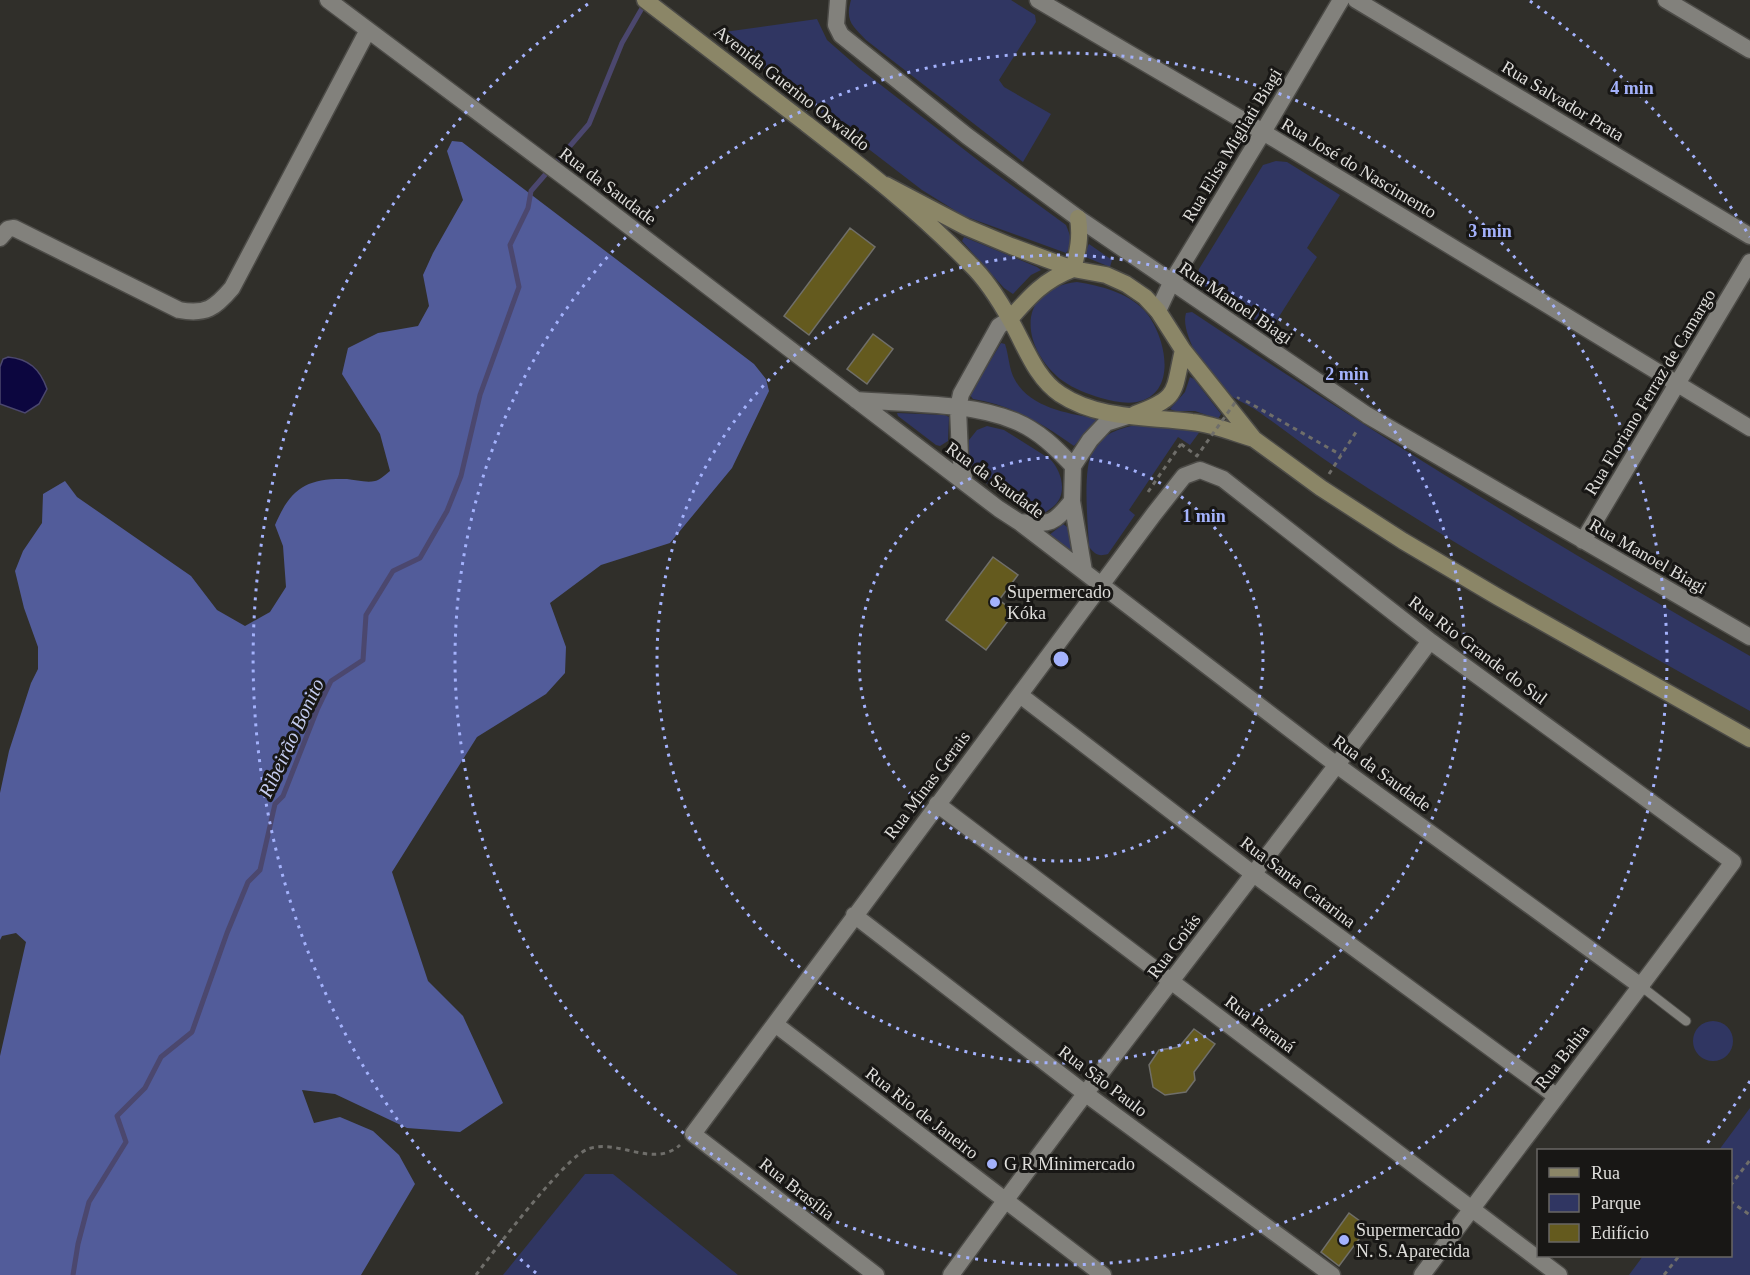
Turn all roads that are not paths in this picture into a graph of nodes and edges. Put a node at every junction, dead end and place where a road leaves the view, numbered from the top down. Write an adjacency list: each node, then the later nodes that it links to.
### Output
1 (328, 0): 8 (street, Rua da Saudade)
2 (645, 0): 11 (main road, Avenida Guerino Oswaldo)
3 (1038, 0): 10 (street, Rua José do Nascimento)
4 (1341, 0): 10 (street, Rua Elisa Migliati Biagi)
5 (1356, 0): 13 (street, Rua Salvador Prata)
6 (1666, 0): 9 (street)
7 (837, 4): 12 (street, Rua Manoel Biagi)
8 (368, 30): 14 (street); 22 (street, Rua da Saudade)
9 (1750, 50)
10 (1263, 132): 17 (street, Rua Elisa Migliati Biagi); 21 (street, Rua José do Nascimento)
11 (886, 185): 16 (main road, Avenida Guerino Oswaldo); 19 (main road, Avenida Guerino Oswaldo)
12 (1078, 218): 16 (main road); 17 (street, Rua Manoel Biagi)
13 (1750, 236)
14 (0, 238)
15 (1750, 262): 21 (street, Rua Floriano Ferraz de Camargo)
16 (1073, 269): 18 (main road, Avenida Guerino Oswaldo); 19 (main road)
17 (1171, 283): 18 (street, Rua Elisa Migliati Biagi); 32 (street, Rua Manoel Biagi)
18 (1158, 310): 20 (main road, Avenida Guerino Oswaldo)
19 (1010, 319): 23 (street); 24 (main road, Avenida Guerino Oswaldo)
20 (1183, 350): 24 (main road); 26 (main road, Avenida Guerino Oswaldo)
21 (1678, 385): 25 (street, Rua José do Nascimento); 32 (street, Rua Floriano Ferraz de Camargo)
22 (855, 400): 23 (street); 29 (street, Rua da Saudade)
23 (958, 408): 27 (street); 29 (street)
24 (1128, 416): 26 (main road, Avenida Guerino Oswaldo); 27 (street)
25 (1750, 428)
26 (1254, 439): 38 (main road)
27 (1073, 466): 30 (street)
28 (1200, 470): 34 (street, Rua Minas Gerais); 36 (street, Rua Rio Grande do Sul)
29 (965, 483): 31 (street, Rua da Saudade)
30 (1072, 501): 31 (street); 33 (street)
31 (1019, 522): 33 (street, Rua da Saudade)
32 (1583, 542): 35 (street, Rua Manoel Biagi)
33 (1084, 571): 34 (street, Rua da Saudade)
34 (1101, 584): 37 (street, Rua Minas Gerais); 39 (street, Rua da Saudade)
35 (1750, 637)
36 (1430, 641): 39 (street, Rua Goiás); 41 (street, Rua Rio Grande do Sul)
37 (1020, 695): 40 (street, Rua Minas Gerais); 42 (street, Rua Santa Catarina)
38 (1750, 740)
39 (1338, 766): 42 (street, Rua Goiás); 45 (street, Rua da Saudade)
40 (937, 804): 43 (street, Rua Minas Gerais); 44 (street, Rua Paraná)
41 (1733, 862): 45 (street, Rua Bahia)
42 (1252, 873): 44 (street, Rua Goiás); 49 (street, Rua Santa Catarina)
43 (854, 915): 47 (street, Rua Minas Gerais); 48 (street, Rua São Paulo)
44 (1172, 982): 48 (street, Rua Goiás); 52 (street, Rua Paraná)
45 (1642, 987): 46 (lane); 49 (street, Rua Bahia)
46 (1686, 1021)
47 (775, 1024): 50 (street, Rua Minas Gerais); 51 (street, Rua Rio de Janeiro)
48 (1086, 1094): 51 (street, Rua Goiás); 56 (street, Rua São Paulo)
49 (1556, 1096): 52 (street, Rua Bahia)
50 (693, 1134): 53 (street, Rua Brasília)
51 (1004, 1201): 54 (street, Rua Goiás); 55 (street, Rua Rio de Janeiro)
52 (1471, 1209): 57 (street, Rua Bahia); 58 (street, Rua Paraná)
53 (876, 1275)
54 (951, 1275)
55 (1103, 1275)
56 (1332, 1275)
57 (1422, 1275)
58 (1558, 1275)

